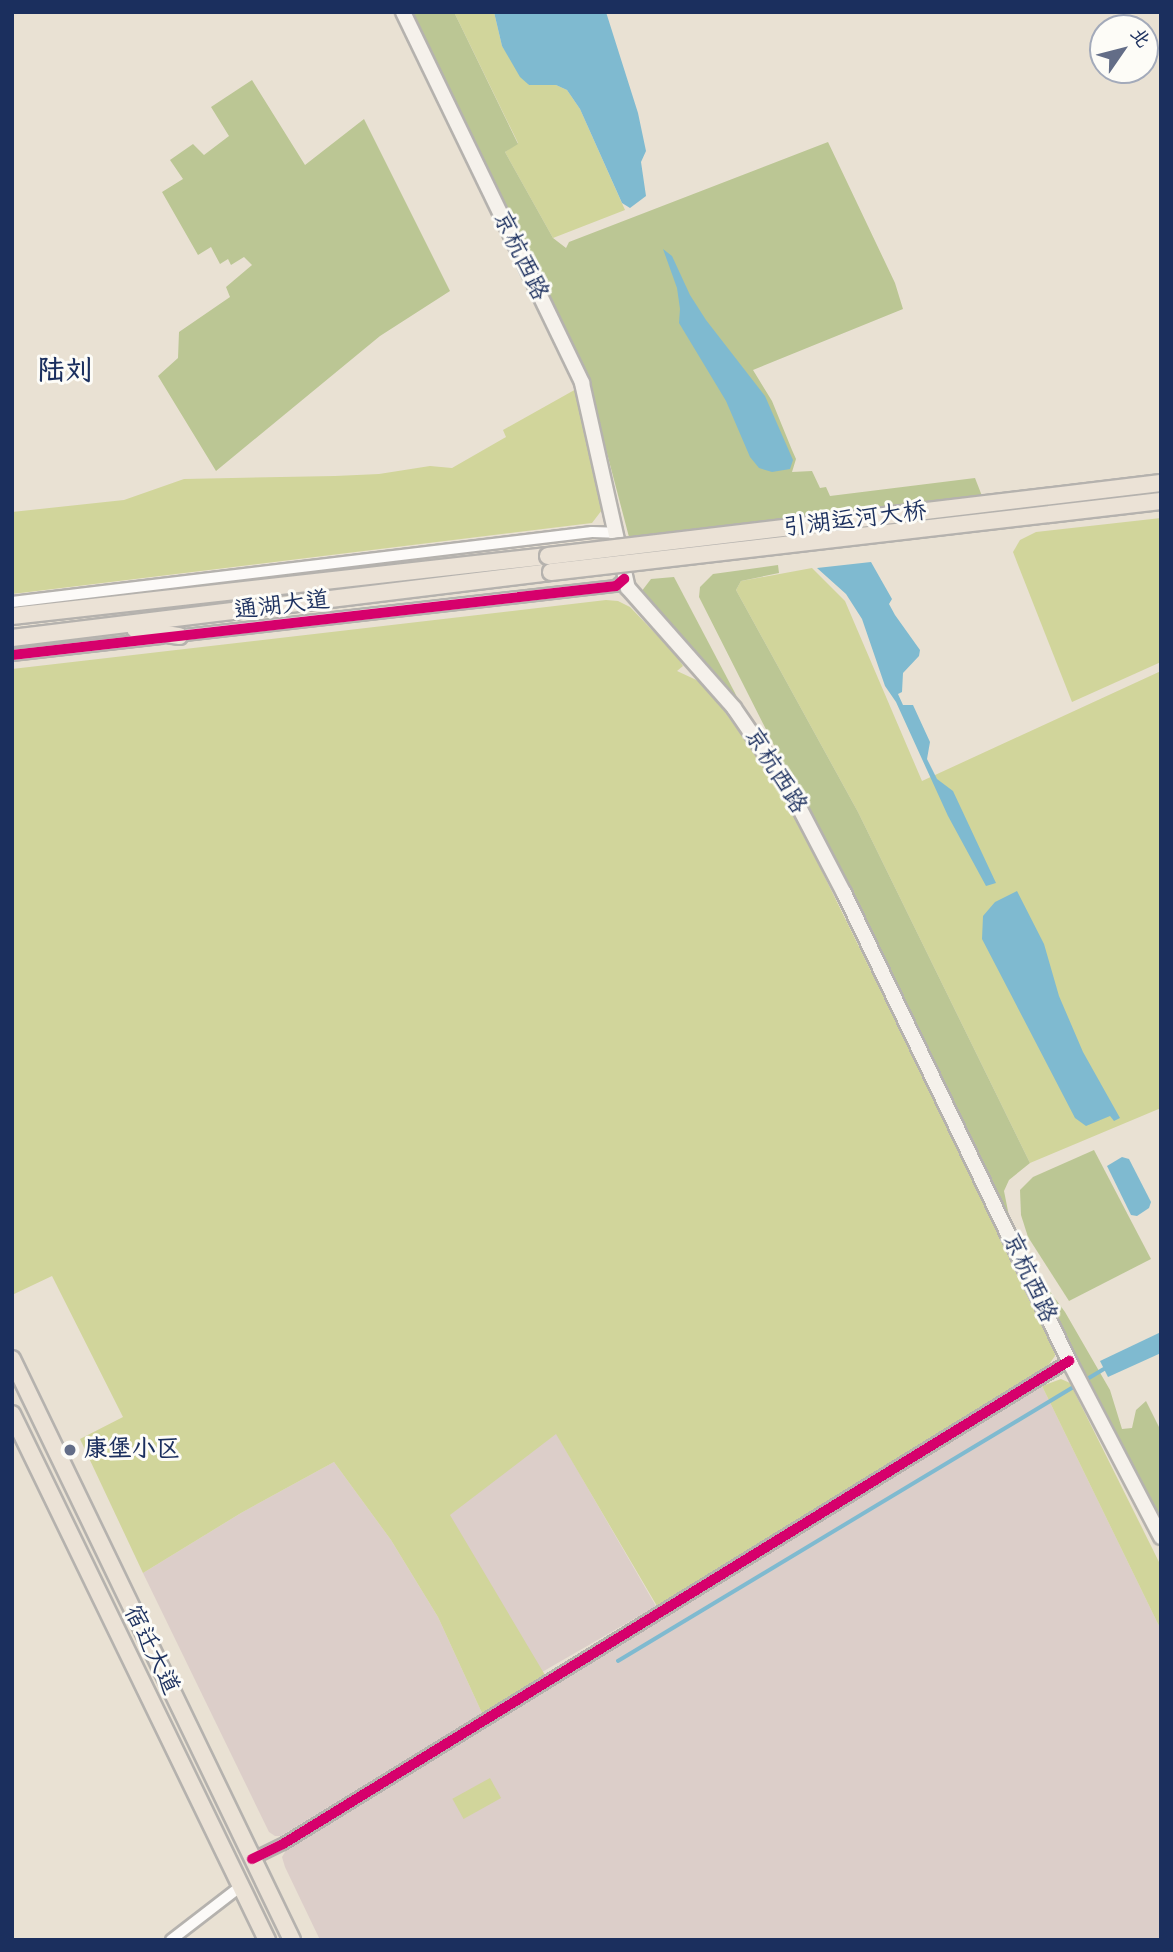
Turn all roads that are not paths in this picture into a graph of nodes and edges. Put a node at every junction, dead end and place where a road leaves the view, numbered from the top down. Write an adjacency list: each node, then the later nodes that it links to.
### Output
1 (403, 12): 4 (main road, 京杭西路)
2 (1161, 484): 5 (main road, 引湖运河大桥, bridge)
3 (1161, 500): 5 (main road, 引湖运河大桥, bridge)
4 (615, 533): 6 (main road, 京杭西路); 7 (street)
5 (550, 564): 9 (main road, 通湖大道); 11 (main road, 通湖大道)
6 (624, 579): 12 (street); 16 (main road, 京杭西路)
7 (12, 602)
8 (12, 609): 9 (main road)
9 (39, 613): 10 (main road, 通湖大道)
10 (12, 616)
11 (112, 626): 12 (main road); 13 (main road, 通湖大道)
12 (179, 636): 14 (street)
13 (12, 638)
14 (12, 655)
15 (12, 1359): 19 (main road, 宿迁大道)
16 (1069, 1361): 18 (main road, 京杭西路); 19 (street)
17 (12, 1413): 20 (main road, 宿迁大道)
18 (1161, 1537)
19 (253, 1859): 23 (main road, 宿迁大道)
20 (241, 1886): 21 (street); 22 (main road, 宿迁大道)
21 (170, 1940)
22 (267, 1940)
23 (292, 1940)

